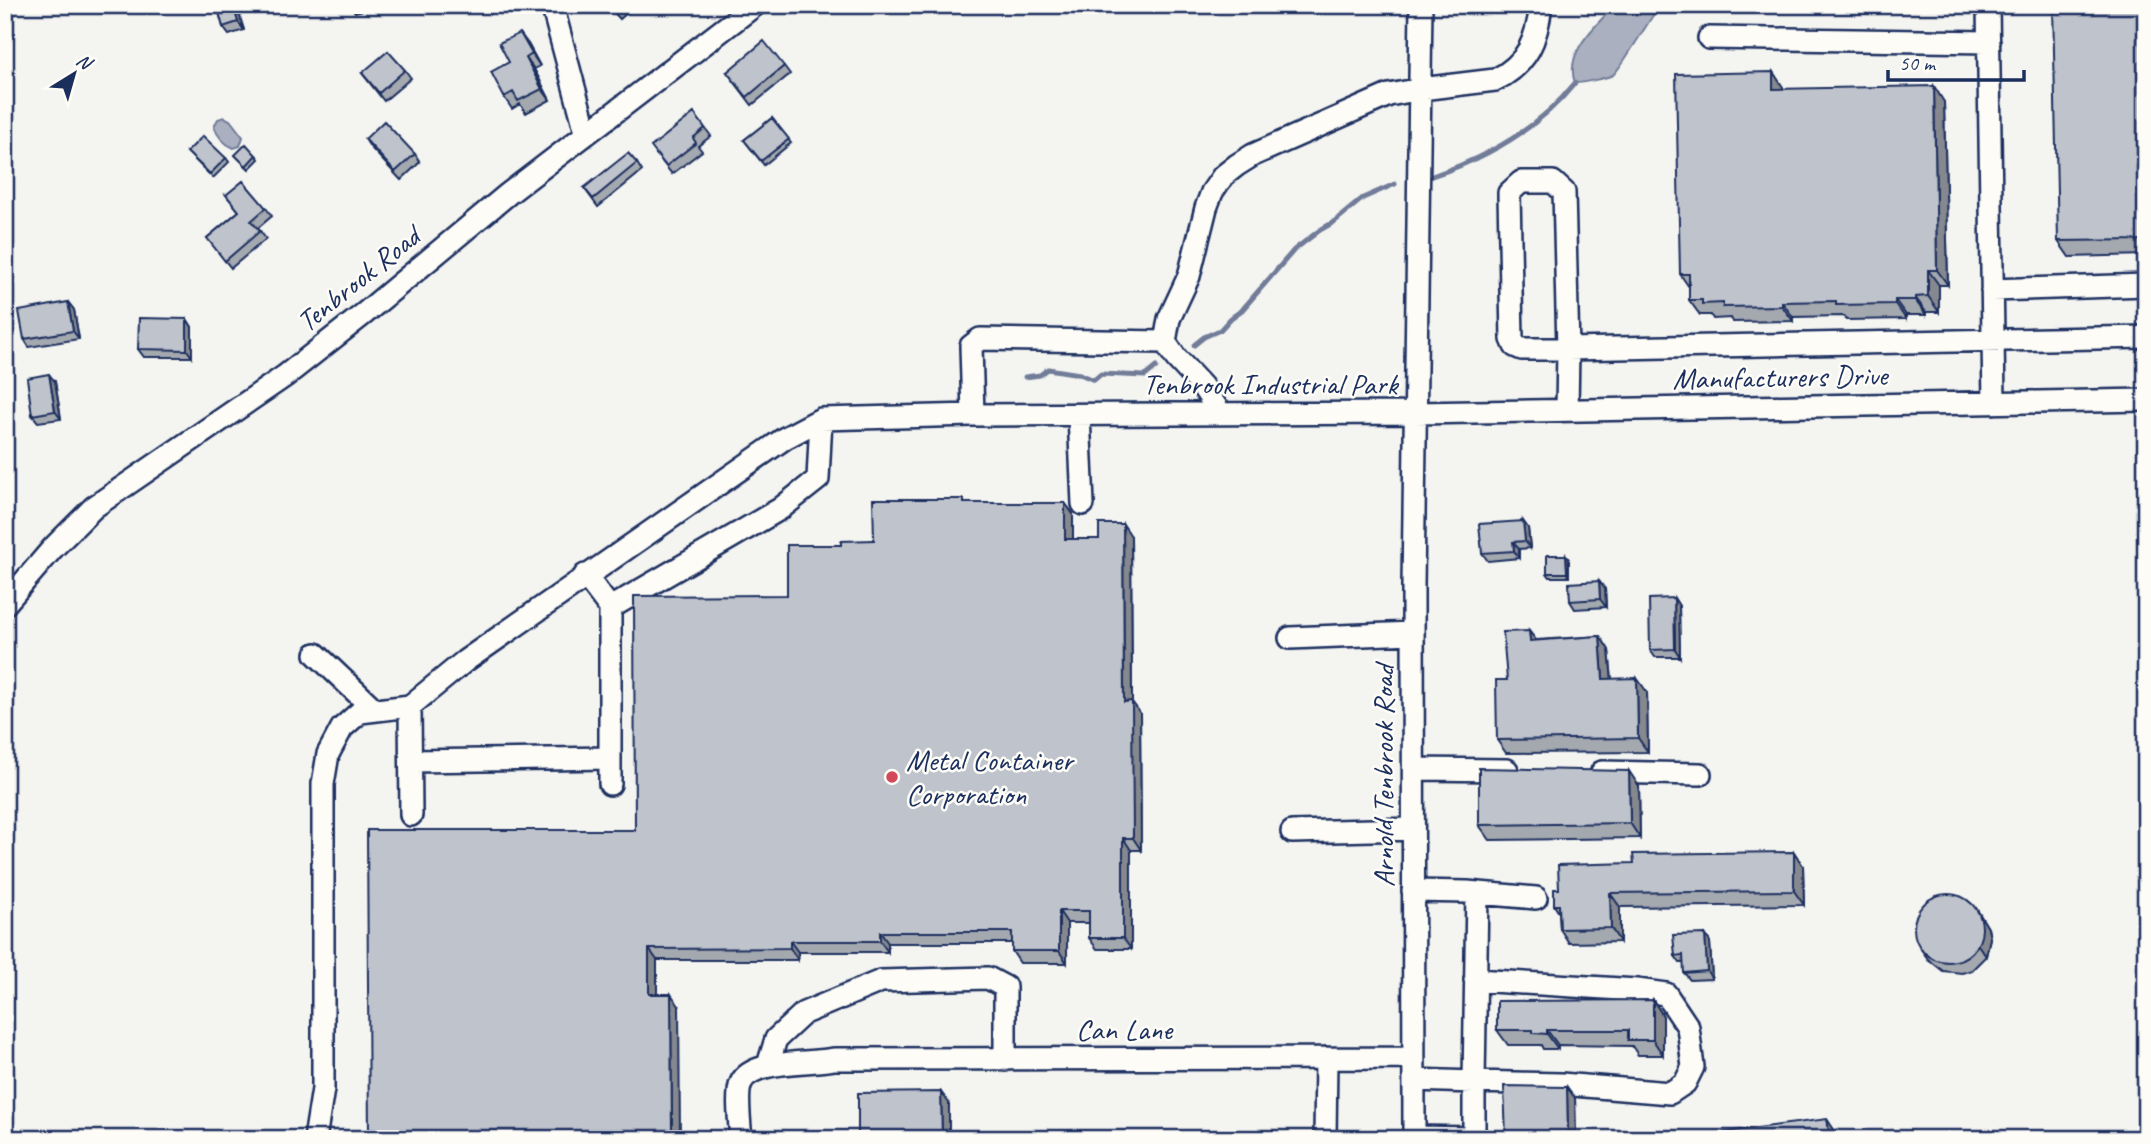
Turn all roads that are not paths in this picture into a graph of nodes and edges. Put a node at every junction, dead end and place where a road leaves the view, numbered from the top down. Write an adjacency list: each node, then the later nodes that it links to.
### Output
1 (552, 5): 9 (street)
2 (755, 5): 9 (street, Tenbrook Road)
3 (1421, 5): 8 (street, Tenbrook Industrial Park)
4 (1541, 5): 8 (street)
5 (1988, 5): 7 (street)
6 (1709, 38): 7 (street)
7 (1989, 41): 11 (street)
8 (1421, 89): 14 (street); 19 (street, Tenbrook Industrial Park)
9 (586, 132): 26 (street, Tenbrook Road)
10 (2146, 285): 11 (street)
11 (1992, 290): 13 (street)
12 (2146, 337): 13 (street)
13 (1993, 341): 15 (street); 17 (street)
14 (1165, 342): 20 (street); 22 (street)
15 (1568, 349): 15 (street); 18 (street)
16 (2146, 400): 17 (street, Manufacturers Drive)
17 (1994, 403): 18 (street, Manufacturers Drive)
18 (1567, 410): 19 (street, Manufacturers Drive)
19 (1415, 413): 22 (street, Tenbrook Industrial Park); 28 (street, Arnold Tenbrook Road)
20 (973, 415): 21 (street, Tenbrook Industrial Park); 23 (street, Tenbrook Industrial Park)
21 (1079, 415): 22 (street, Tenbrook Industrial Park); 24 (street)
22 (1221, 415)
23 (821, 419): 25 (street); 27 (street)
24 (1083, 504)
25 (585, 575): 27 (street); 31 (street)
26 (5, 604)
27 (610, 608): 33 (street)
28 (1413, 633): 29 (street); 35 (street, Arnold Tenbrook Road)
29 (1290, 638)
30 (316, 654): 32 (street)
31 (410, 706): 32 (street); 34 (street)
32 (375, 710): 54 (street)
33 (610, 758): 34 (street); 39 (street)
34 (411, 761): 40 (street)
35 (1414, 769): 36 (street); 41 (street, Arnold Tenbrook Road)
36 (1521, 770)
37 (1576, 771): 38 (street)
38 (1700, 774)
39 (610, 785)
40 (411, 815)
41 (1413, 829): 42 (street); 43 (street, Arnold Tenbrook Road)
42 (1292, 832)
43 (1413, 891): 44 (street); 48 (street, Arnold Tenbrook Road)
44 (1477, 893): 45 (street); 46 (street)
45 (1535, 898)
46 (1475, 980): 52 (street); 52 (street)
47 (1326, 1058): 48 (street, Can Lane); 49 (street, Can Lane); 56 (street)
48 (1414, 1058): 51 (street, Arnold Tenbrook Road)
49 (1005, 1060): 50 (street, Can Lane); 50 (street)
50 (768, 1065): 55 (street)
51 (1414, 1080): 52 (street); 53 (street, Arnold Tenbrook Road)
52 (1474, 1082): 53 (street)
53 (1414, 1138)
54 (315, 1139)
55 (741, 1139)
56 (1325, 1139)

